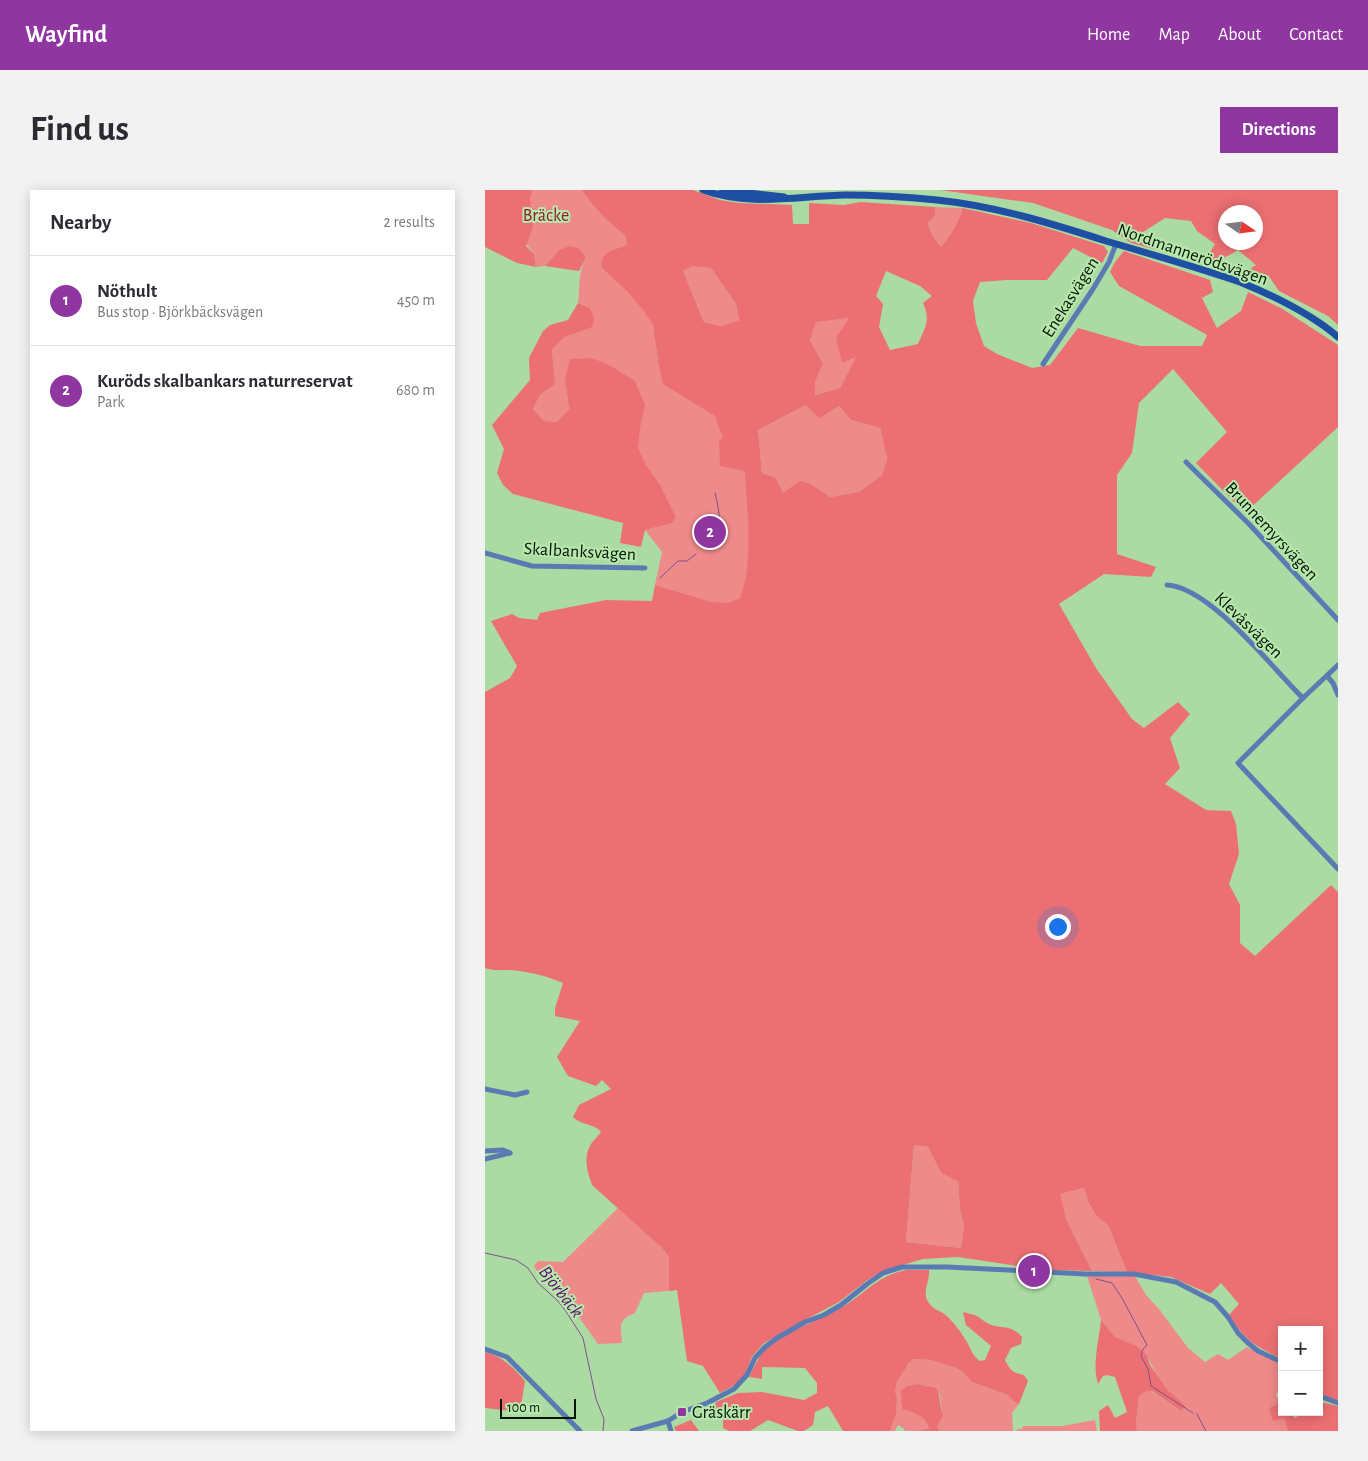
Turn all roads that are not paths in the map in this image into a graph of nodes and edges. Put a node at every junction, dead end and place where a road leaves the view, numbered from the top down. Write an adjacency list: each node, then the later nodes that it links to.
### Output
1 (703, 190): 3 (main road, Nordmannerödsvägen)
2 (722, 190): 3 (main road, Nordmannerödsvägen)
3 (792, 198): 4 (main road, Nordmannerödsvägen)
4 (1116, 244): 5 (main road, Nordmannerödsvägen); 6 (street, Enekasvägen)
5 (1338, 337)
6 (1043, 364)
7 (1186, 462): 11 (street, Brunnemyrsvägen)
8 (485, 553): 9 (street, Skalbanksvägen)
9 (645, 568)
10 (1167, 585): 15 (street, Klevåsvägen)
11 (1338, 620)
12 (1338, 665): 13 (street)
13 (1327, 676): 14 (street); 15 (street)
14 (1338, 695)
15 (1303, 698): 16 (street)
16 (1338, 869)
17 (485, 1089): 18 (street)
18 (527, 1092)
19 (485, 1151): 20 (street)
20 (485, 1159)
21 (485, 1349): 26 (street)
22 (1278, 1360): 25 (street)
23 (1323, 1397): 24 (street)
24 (1338, 1403)
25 (667, 1421): 27 (street); 28 (street)
26 (580, 1431)
27 (632, 1431)
28 (671, 1431)

